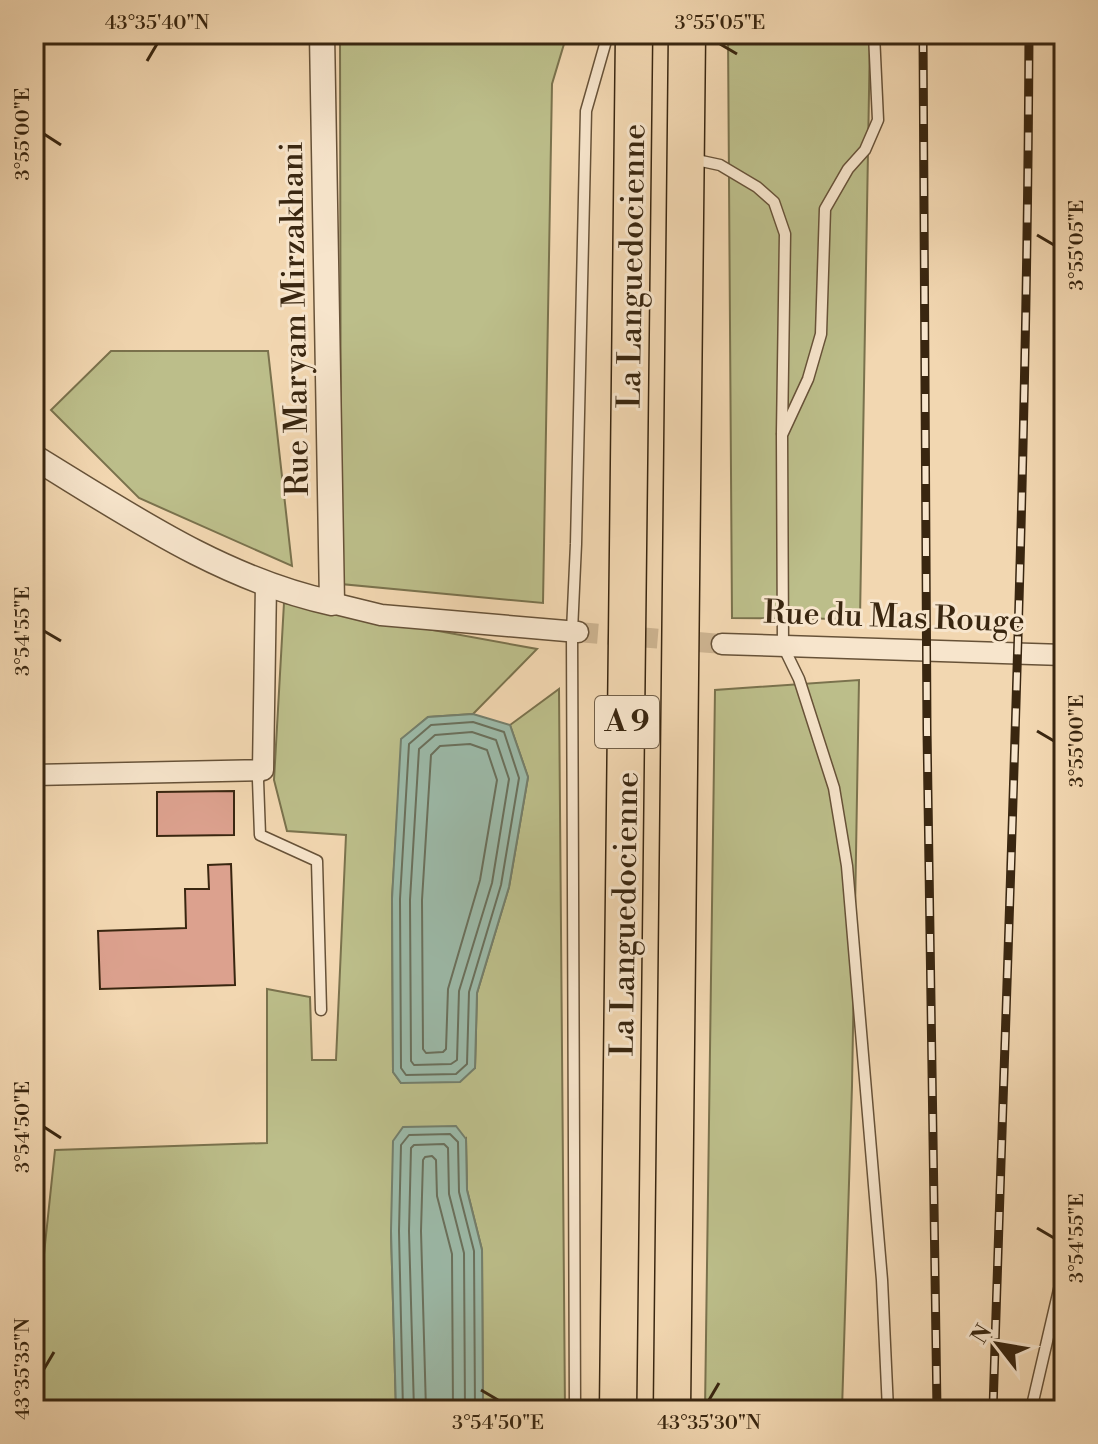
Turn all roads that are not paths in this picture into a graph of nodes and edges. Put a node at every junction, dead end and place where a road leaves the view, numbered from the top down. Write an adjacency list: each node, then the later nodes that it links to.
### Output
1 (322, 34): 10 (street, Rue Maryam Mirzakhani)
2 (608, 34): 11 (lane)
3 (634, 34): 20 (highway, La Languedocienne / A 9)
4 (687, 34): 6 (highway, La Languedocienne / A 9)
5 (874, 34): 7 (lane)
6 (686, 158): 7 (lane); 21 (highway, La Languedocienne / A 9)
7 (782, 435): 13 (lane)
8 (34, 457): 9 (street)
9 (266, 584): 10 (street); 15 (street)
10 (332, 603): 11 (street)
11 (575, 632): 19 (lane)
12 (722, 644): 13 (street, Rue du Mas Rouge)
13 (783, 646): 14 (street, Rue du Mas Rouge); 22 (lane)
14 (1064, 655)
15 (263, 770): 16 (street); 17 (lane)
16 (34, 775)
17 (321, 1010)
18 (1064, 1268): 23 (lane)
19 (575, 1410)
20 (618, 1410)
21 (672, 1410)
22 (888, 1410)
23 (1031, 1410)

